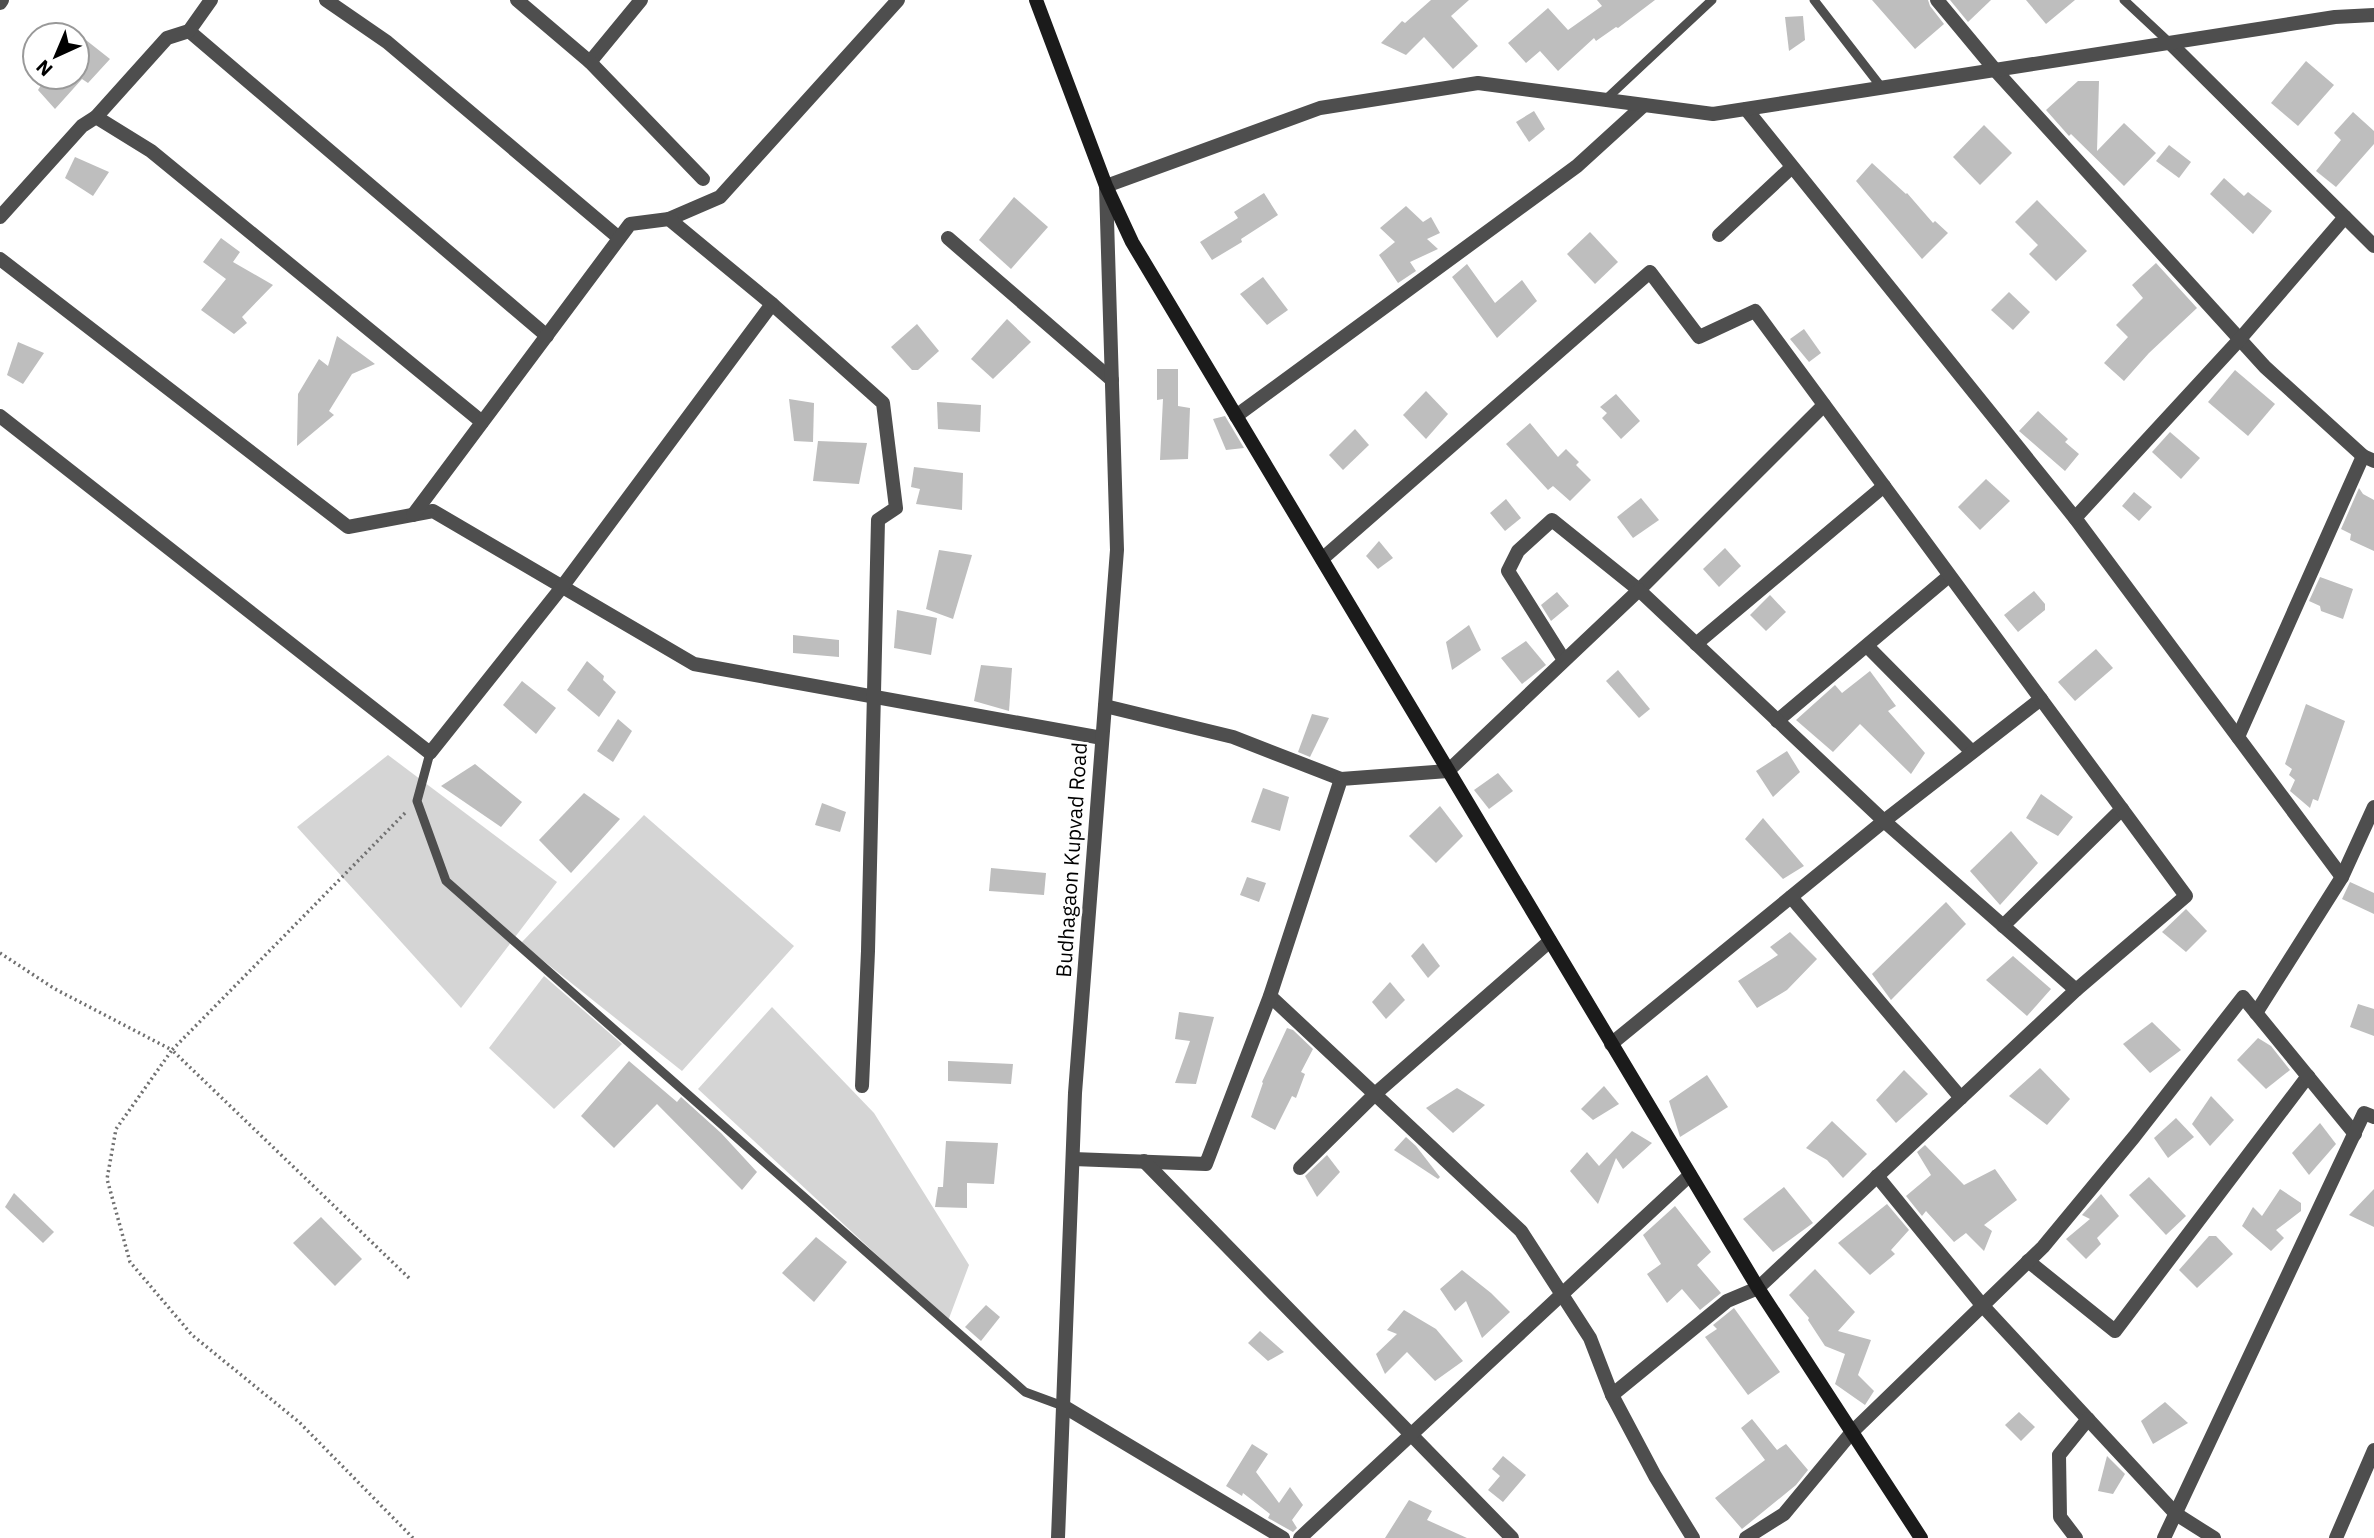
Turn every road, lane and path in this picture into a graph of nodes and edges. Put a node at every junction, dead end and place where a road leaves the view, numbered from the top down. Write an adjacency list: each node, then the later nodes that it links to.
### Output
1 (211, 0): 12 (street)
2 (326, 0): 28 (street)
3 (517, 0): 14 (street)
4 (641, 0): 14 (street)
5 (898, 0): 26 (street)
6 (1036, 0): 23 (street)
7 (1712, 0): 17 (lane)
8 (1814, 0): 16 (lane)
9 (1937, 0): 15 (street)
10 (2124, 0): 13 (lane)
11 (2374, 15): 13 (street)
12 (189, 31): 20 (street); 33 (street)
13 (2170, 43): 15 (street); 25 (street)
14 (590, 62): 22 (street)
15 (1996, 71): 16 (street); 34 (street)
16 (1882, 88): 19 (street)
17 (1605, 100): 18 (street); 23 (street)
18 (1644, 105): 19 (street); 38 (street)
19 (1746, 109): 21 (street)
20 (96, 117): 24 (street); 39 (street)
21 (1793, 167): 27 (street); 43 (street)
22 (703, 179)
23 (1106, 186): 35 (street, Budhagaon Kupvad Road); 38 (street)
24 (0, 217)
25 (2345, 217): 30 (street); 34 (street)
26 (669, 219): 28 (street); 32 (street)
27 (1719, 235)
28 (620, 238): 33 (street)
29 (948, 238): 35 (street)
30 (2374, 246)
31 (0, 259): 42 (street)
32 (772, 304): 46 (street); 51 (street)
33 (547, 335): 39 (street)
34 (2240, 339): 40 (street); 43 (street)
35 (1112, 380): 53 (street, Budhagaon Kupvad Road)
36 (1824, 405): 41 (street); 44 (street); 47 (street)
37 (0, 416): 58 (street)
38 (1236, 416): 44 (street)
39 (482, 422): 42 (street)
40 (2368, 458): 55 (street)
41 (1884, 486): 45 (street); 48 (street)
42 (412, 515): 46 (street)
43 (2075, 518): 55 (street)
44 (1322, 559): 59 (street)
45 (1949, 576): 49 (street); 52 (street)
46 (562, 586): 51 (street); 58 (street)
47 (1639, 590): 48 (street); 50 (street); 50 (street)
48 (1696, 644): 54 (street)
49 (1867, 646): 54 (street); 57 (street)
50 (1564, 660): 59 (street)
51 (873, 696): 56 (street); 76 (street)
52 (2041, 699): 57 (street); 63 (street)
53 (1105, 706): 56 (street, Budhagaon Kupvad Road); 60 (street)
54 (1777, 721): 64 (street)
55 (2238, 737): 65 (street)
56 (1102, 738): 81 (street, Budhagaon Kupvad Road)
57 (1972, 752): 64 (street)
58 (430, 753): 61 (lane)
59 (1448, 771): 60 (street); 68 (street)
60 (1341, 779): 71 (street)
61 (417, 801): 74 (path); 92 (lane)
62 (2374, 807): 65 (street)
63 (2122, 809): 67 (street); 70 (street)
64 (1884, 821): 66 (street); 67 (street)
65 (2342, 877): 72 (street)
66 (1791, 897): 73 (street); 78 (street)
67 (2003, 926): 70 (street)
68 (1550, 941): 73 (street); 77 (street)
69 (0, 953): 74 (path)
70 (2076, 990): 78 (street)
71 (1270, 996): 77 (street); 82 (street)
72 (2256, 1013): 75 (street); 86 (street)
73 (1611, 1044): 84 (street)
74 (172, 1050): 87 (path); 98 (path)
75 (2308, 1076): 80 (street); 86 (street)
76 (862, 1086)
77 (1375, 1094): 83 (street); 89 (street)
78 (1961, 1098): 85 (street)
79 (2374, 1117): 80 (street)
80 (2355, 1134): 97 (street)
81 (1073, 1159): 82 (street); 92 (street, Budhagaon Kupvad Road)
82 (1144, 1161): 95 (street)
83 (1300, 1168)
84 (1690, 1175): 88 (street); 89 (street)
85 (1877, 1176): 88 (street); 90 (street)
86 (2028, 1261): 90 (street)
87 (409, 1278)
88 (1758, 1288): 91 (street); 94 (street)
89 (1562, 1294): 91 (street); 95 (street)
90 (1982, 1304): 93 (street); 94 (street)
91 (1612, 1395): 103 (street)
92 (1063, 1406): 99 (street, Budhagaon Kupvad Road); 100 (street)
93 (2088, 1419): 97 (street); 106 (street)
94 (1852, 1432): 104 (street); 105 (street)
95 (1411, 1435): 101 (street); 102 (street)
96 (2374, 1450): 109 (street)
97 (2176, 1514): 107 (street); 108 (street)
98 (414, 1538)
99 (1058, 1538)
100 (1283, 1538)
101 (1300, 1538)
102 (1512, 1538)
103 (1693, 1538)
104 (1746, 1538)
105 (1921, 1538)
106 (2076, 1538)
107 (2164, 1538)
108 (2214, 1538)
109 (2336, 1538)

